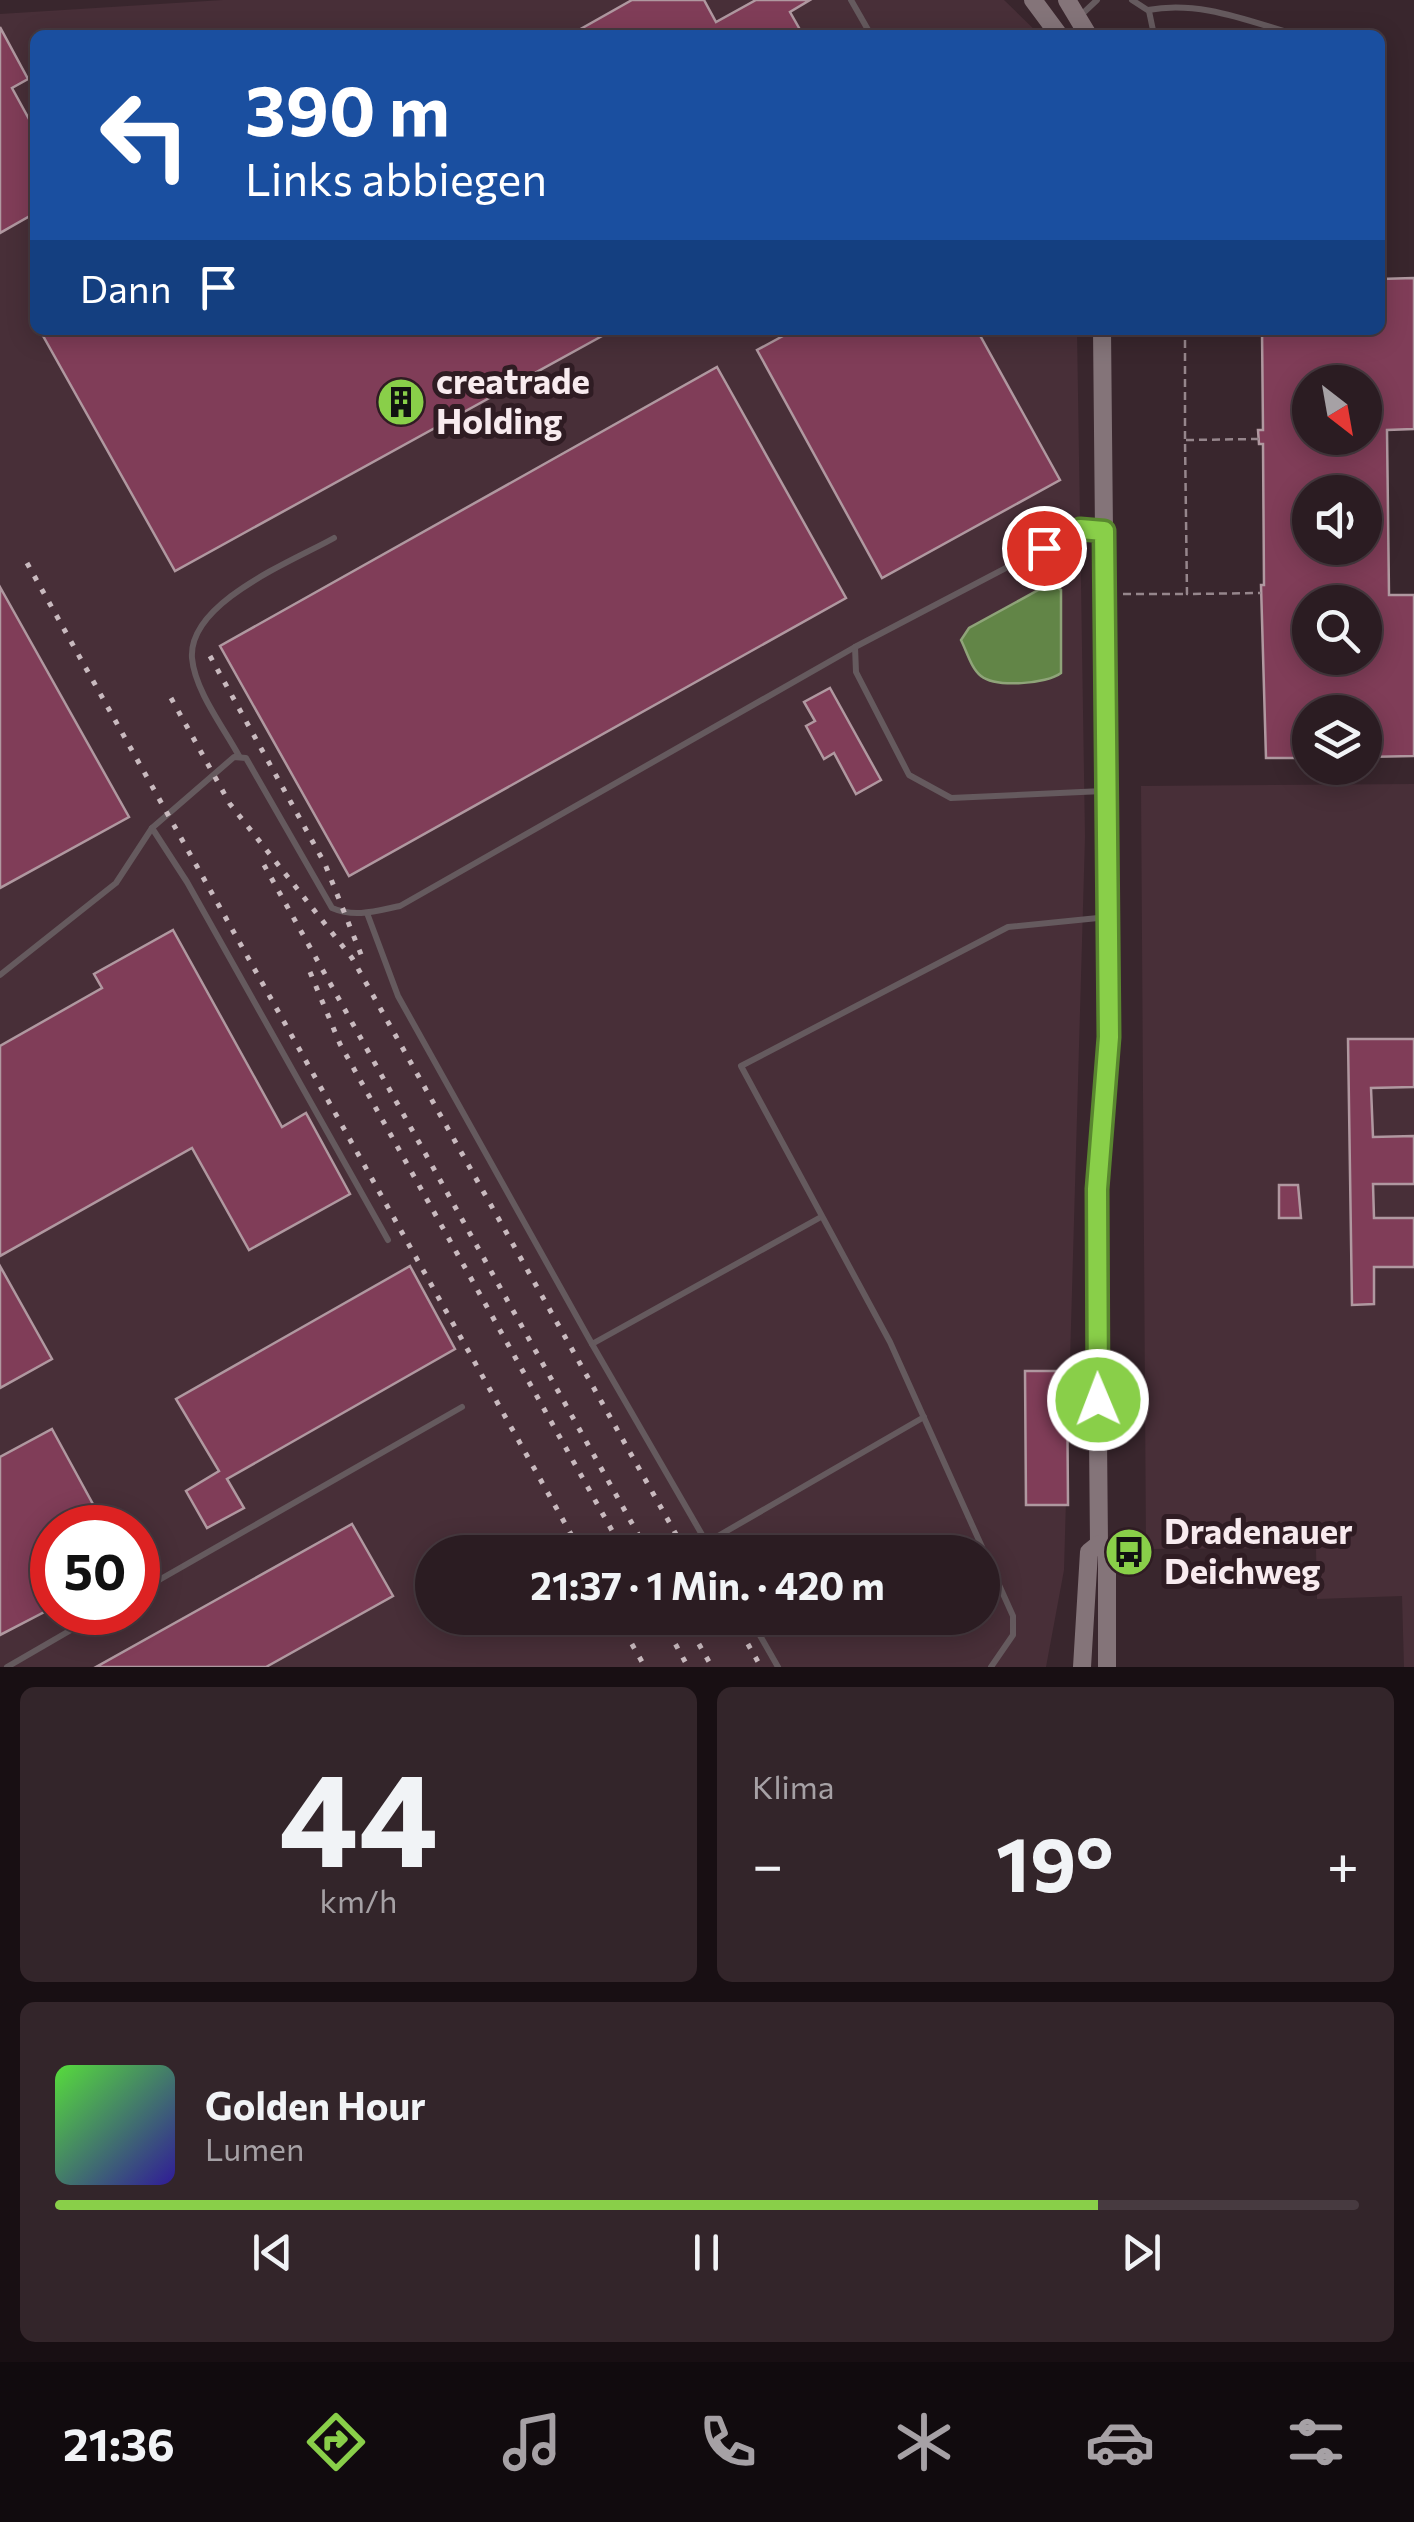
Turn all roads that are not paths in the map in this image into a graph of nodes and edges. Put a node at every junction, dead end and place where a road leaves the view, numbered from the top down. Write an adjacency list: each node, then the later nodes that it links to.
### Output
1 (851, 0): 8 (lane)
2 (1032, 0): 9 (main road)
3 (1067, 0): 7 (main road)
4 (1097, 0): 7 (lane)
5 (1132, 0): 6 (lane)
6 (1148, 10): 10 (lane); 11 (lane)
7 (1083, 26)
8 (868, 30)
9 (1055, 30)
10 (1153, 30)
11 (1281, 30)
12 (1102, 335): 13 (main road)
13 (1104, 531): 15 (lane); 17 (main road)
14 (334, 538): 16 (lane)
15 (855, 646): 17 (lane); 19 (lane)
16 (240, 757): 18 (lane); 19 (lane)
17 (1106, 791): 20 (main road)
18 (152, 828): 21 (lane); 23 (lane)
19 (367, 913): 24 (lane)
20 (1108, 917): 22 (lane); 29 (main road)
21 (0, 975)
22 (822, 1216): 24 (lane); 26 (lane)
23 (388, 1240)
24 (592, 1344): 27 (lane)
25 (462, 1407): 30 (lane)
26 (924, 1417): 28 (lane); 35 (lane)
27 (702, 1535)
28 (718, 1535)
29 (1099, 1544): 36 (main road); 37 (main road)
30 (160, 1579)
31 (62, 1635): 33 (lane)
32 (760, 1635): 34 (lane)
33 (7, 1667)
34 (778, 1667)
35 (991, 1667)
36 (1082, 1667)
37 (1107, 1667)

